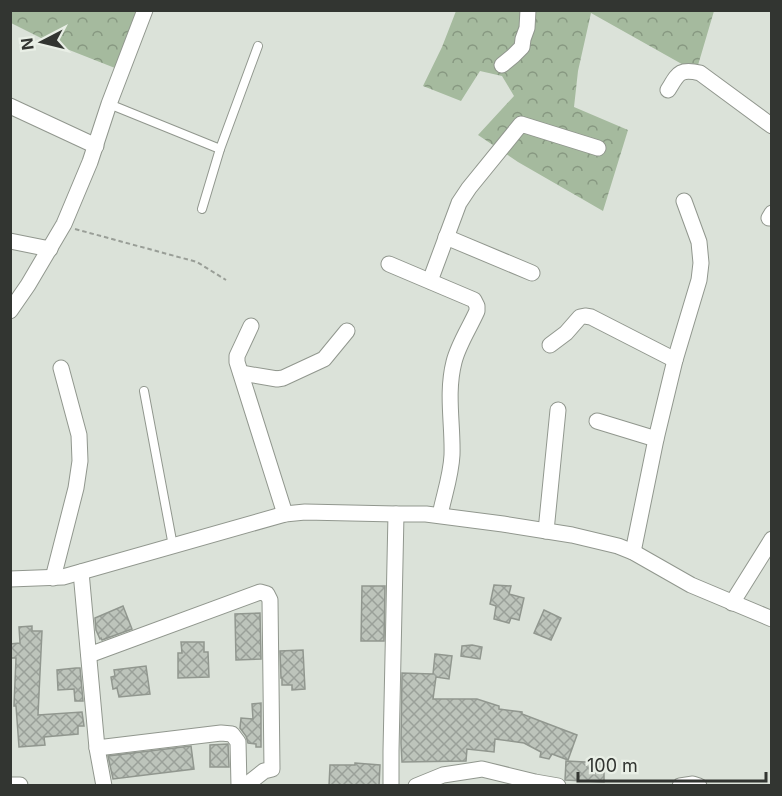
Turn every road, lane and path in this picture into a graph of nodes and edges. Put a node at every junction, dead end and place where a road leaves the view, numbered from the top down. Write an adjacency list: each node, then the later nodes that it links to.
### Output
1 (145, 10): 6 (street)
2 (528, 10): 4 (street)
3 (258, 46): 11 (lane)
4 (502, 65)
5 (668, 90): 8 (street)
6 (109, 104): 9 (street); 11 (lane)
7 (10, 106): 9 (street)
8 (771, 126)
9 (96, 146): 14 (street)
10 (598, 148): 15 (street)
11 (220, 149): 13 (lane)
12 (684, 201): 26 (street)
13 (202, 209)
14 (64, 224): 17 (street); 20 (path)
15 (446, 237): 19 (street); 21 (street)
16 (10, 241): 17 (street)
17 (50, 249): 22 (street)
18 (389, 264): 21 (street)
19 (532, 273)
20 (226, 280)
21 (430, 281): 35 (street)
22 (10, 311)
23 (251, 326): 28 (street)
24 (348, 331): 28 (street)
25 (550, 345): 26 (street)
26 (675, 360): 32 (street)
27 (61, 368): 41 (street)
28 (241, 373): 33 (street)
29 (144, 391): 38 (lane)
30 (558, 410): 36 (street)
31 (597, 421): 32 (street)
32 (656, 439): 39 (street)
33 (285, 514): 34 (street); 38 (street)
34 (396, 514): 35 (street); 50 (street)
35 (440, 515): 36 (street)
36 (546, 531): 39 (street)
37 (771, 539): 43 (street)
38 (173, 546): 40 (street)
39 (633, 552): 43 (street)
40 (81, 572): 41 (street); 45 (street)
41 (52, 578): 42 (street)
42 (10, 579)
43 (732, 603): 44 (street)
44 (771, 619)
45 (89, 655): 46 (street); 49 (street)
46 (97, 748): 47 (street); 48 (street)
47 (104, 786)
48 (239, 786)
49 (245, 786)
50 (391, 786)
51 (416, 786): 52 (street)
52 (558, 786)
53 (680, 786): 54 (street)
54 (699, 786)

